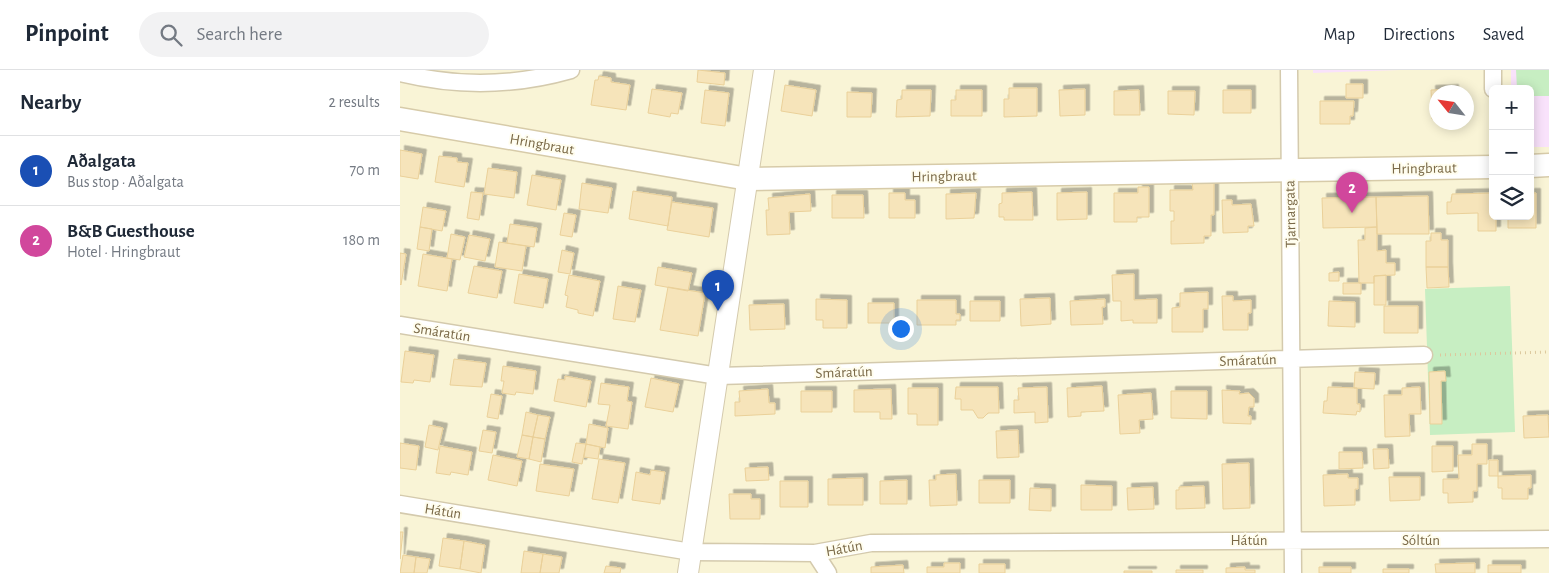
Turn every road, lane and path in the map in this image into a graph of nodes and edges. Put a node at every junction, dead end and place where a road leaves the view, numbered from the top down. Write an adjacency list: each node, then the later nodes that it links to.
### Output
1 (571, 70): 6 (street)
2 (764, 70): 13 (street)
3 (1289, 70): 12 (street, Tjarnargata)
4 (1493, 70): 7 (street)
5 (400, 73): 6 (street)
6 (437, 75)
7 (1493, 85)
8 (400, 119): 13 (main road, Hringbraut)
9 (1534, 166): 10 (main road)
10 (1549, 166)
11 (1489, 167): 12 (main road, Hringbraut)
12 (1289, 171): 13 (main road, Hringbraut); 17 (street, Tjarnargata)
13 (748, 179): 18 (street)
14 (400, 325): 18 (street, Smáratún)
15 (1549, 352): 16 (path)
16 (1424, 355): 17 (street)
17 (1291, 358): 18 (street, Smáratún); 21 (street, Tjarnargata)
18 (718, 376): 22 (street)
19 (400, 504): 22 (street, Hátún)
20 (1549, 539): 21 (street, Sóltún)
21 (1293, 540): 23 (street, Hátún); 26 (street, Tjarnargata)
22 (691, 552): 23 (street, Hátún); 24 (street)
23 (815, 554): 25 (street)
24 (688, 573)
25 (828, 573)
26 (1293, 573)

